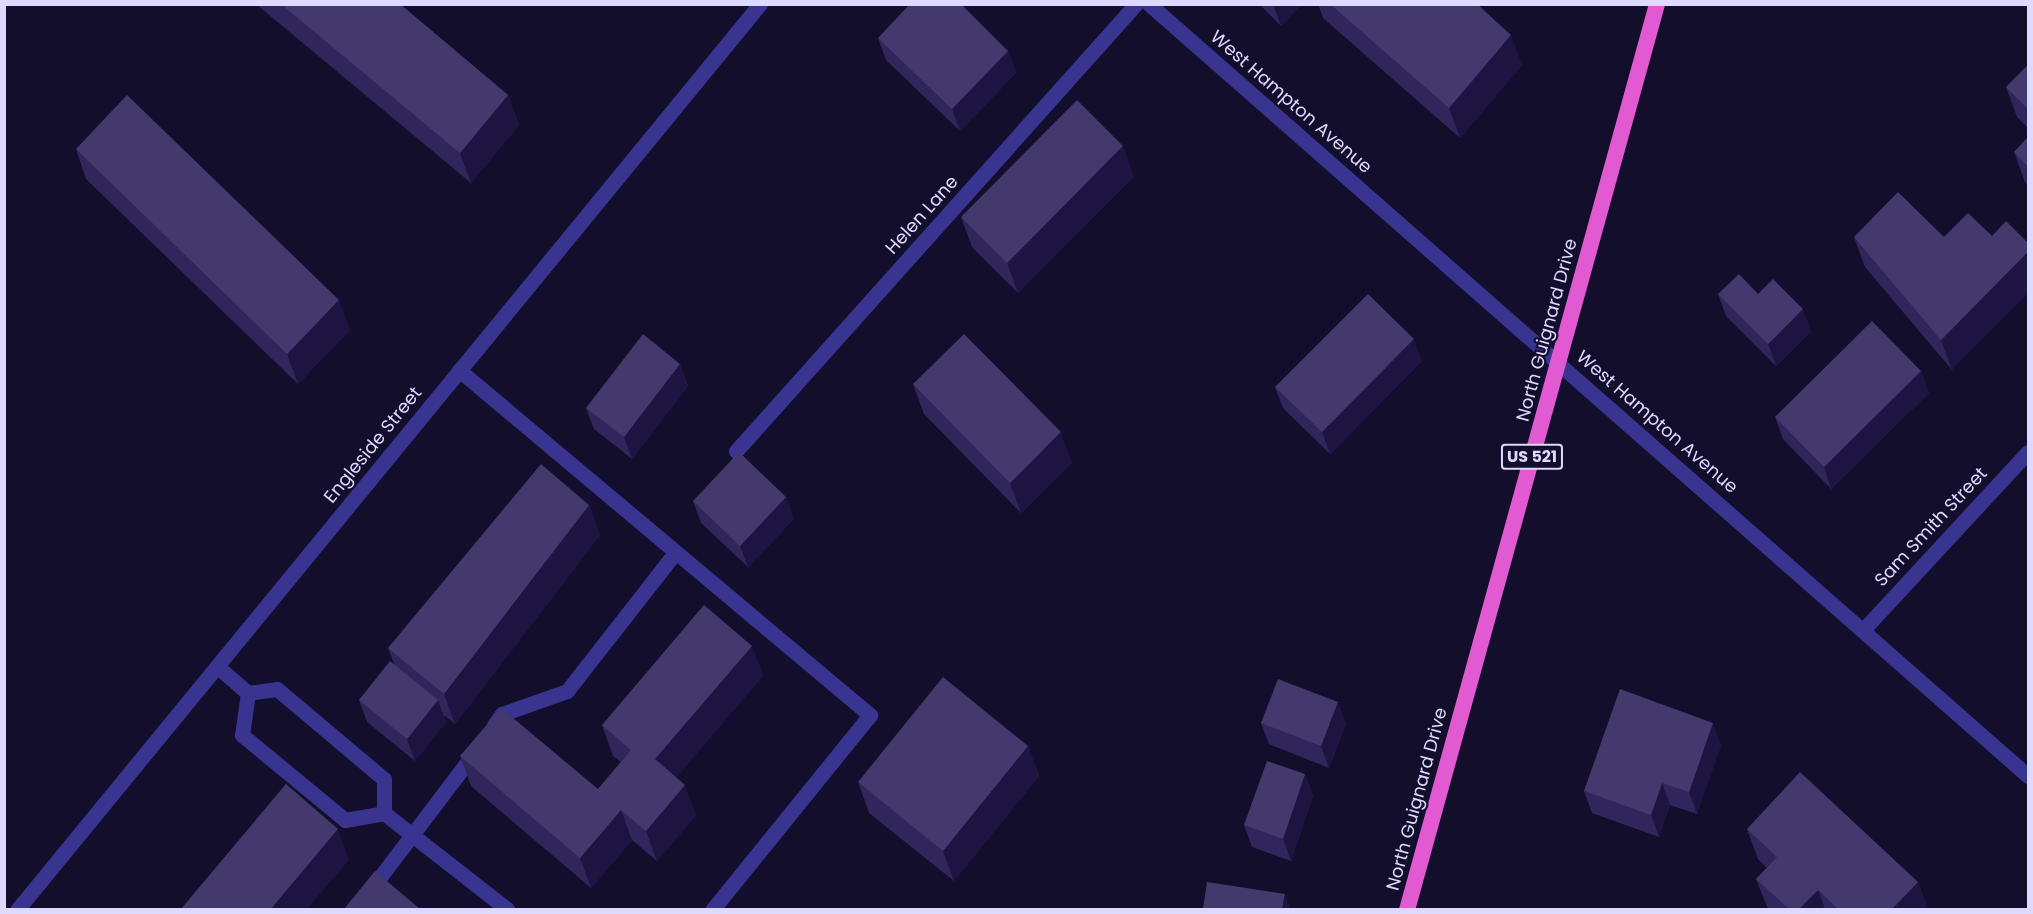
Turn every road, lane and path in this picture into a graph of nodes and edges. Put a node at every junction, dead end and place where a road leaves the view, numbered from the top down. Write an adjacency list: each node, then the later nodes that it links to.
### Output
1 (760, 4): 6 (street, Engleside Street)
2 (1136, 4): 7 (street, Helen Lane)
3 (1149, 4): 5 (street, West Hampton Avenue)
4 (1657, 4): 5 (highway, North Guignard Drive / US 521)
5 (1558, 361): 10 (street, West Hampton Avenue); 20 (highway, North Guignard Drive / US 521)
6 (459, 370): 9 (street); 11 (street, Engleside Street)
7 (736, 451)
8 (2028, 452): 10 (street, Sam Smith Street)
9 (675, 553): 15 (street); 19 (street)
10 (1863, 630): 13 (street, West Hampton Avenue)
11 (218, 667): 12 (street); 16 (street, Engleside Street)
12 (248, 693): 14 (street); 14 (street)
13 (2028, 776)
14 (384, 813): 15 (street)
15 (414, 835): 17 (street); 18 (street)
16 (16, 909)
17 (355, 909)
18 (508, 909)
19 (712, 909)
20 (1407, 909)

